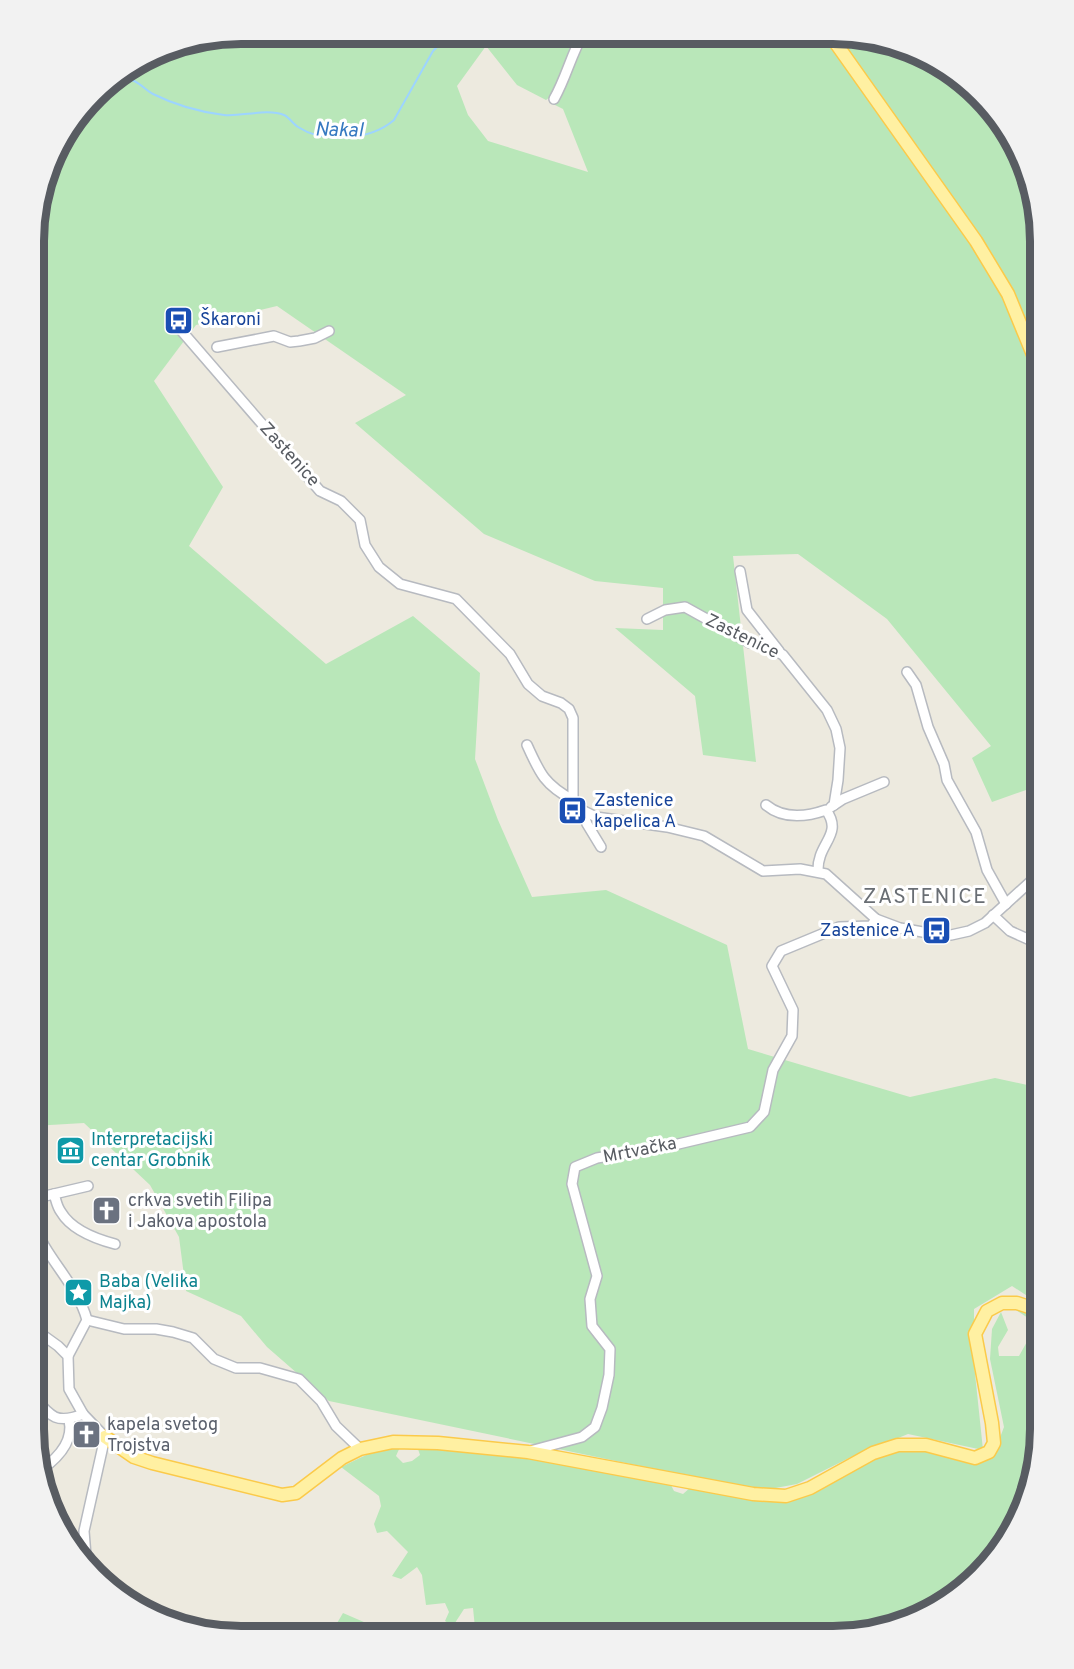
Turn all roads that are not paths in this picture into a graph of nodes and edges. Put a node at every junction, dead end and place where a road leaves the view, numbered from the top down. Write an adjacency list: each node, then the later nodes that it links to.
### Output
1 (578, 44): 3 (street)
2 (836, 44): 7 (main road)
3 (554, 99)
4 (173, 321): 8 (street, Zastenice)
5 (329, 331): 6 (street)
6 (217, 347): 8 (street); 9 (street)
7 (1030, 347)
8 (199, 351): 9 (street, Zastenice)
9 (210, 363): 16 (street, Zastenice)
10 (740, 571): 12 (street)
11 (647, 619): 12 (street, Zastenice)
12 (783, 655): 18 (street, Zastenice)
13 (907, 672): 23 (street)
14 (527, 745): 16 (street)
15 (884, 782): 18 (street)
16 (573, 800): 19 (street)
17 (766, 805): 18 (street)
18 (830, 807): 21 (street, Zastenice)
19 (582, 810): 20 (street); 21 (street)
20 (601, 847)
21 (819, 871): 25 (street)
22 (1030, 882): 23 (street)
23 (1006, 904): 24 (street)
24 (993, 915): 25 (street); 26 (street)
25 (876, 919): 41 (street, Mrtvačka)
26 (1030, 940)
27 (88, 1186): 28 (street)
28 (54, 1194): 29 (street); 30 (street)
29 (44, 1197)
30 (115, 1244)
31 (44, 1246): 33 (street)
32 (1030, 1307): 41 (main road)
33 (87, 1320): 35 (street); 40 (street)
34 (44, 1336): 35 (street)
35 (68, 1356): 37 (street)
36 (44, 1408): 38 (street)
37 (83, 1414): 38 (street); 39 (street)
38 (69, 1420): 42 (street)
39 (105, 1437): 40 (main road); 43 (street)
40 (360, 1449): 41 (main road)
41 (528, 1452)
42 (47, 1466)
43 (86, 1550)

